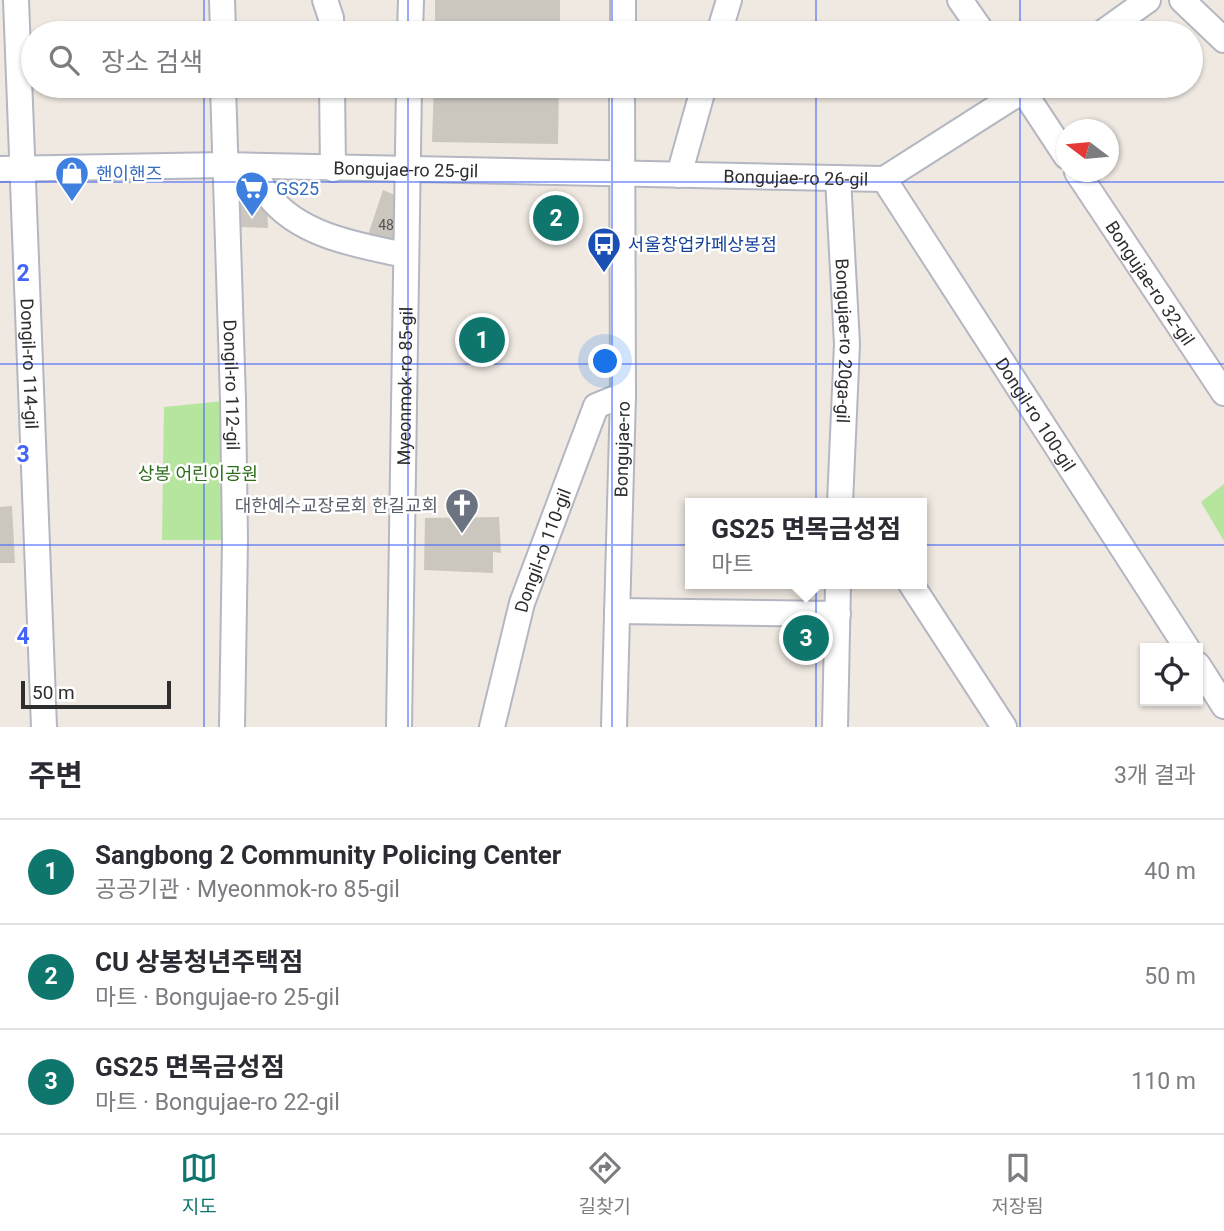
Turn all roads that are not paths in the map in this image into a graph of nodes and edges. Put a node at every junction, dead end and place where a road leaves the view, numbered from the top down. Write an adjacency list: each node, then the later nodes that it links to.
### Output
1 (16, 0): 28 (street, Dongil-ro 114-gil)
2 (222, 0): 10 (street)
3 (325, 0): 11 (street)
4 (411, 0): 12 (street)
5 (623, 0): 13 (street)
6 (729, 0): 14 (street)
7 (960, 0): 15 (street)
8 (1148, 0): 16 (street)
9 (1182, 0): 17 (street)
10 (223, 21)
11 (331, 21)
12 (410, 21)
13 (623, 21)
14 (723, 21)
15 (975, 21)
16 (1119, 21)
17 (1224, 40)
18 (223, 98): 26 (street, Dongil-ro 112-gil)
19 (332, 98): 29 (street)
20 (408, 98): 30 (street, Myeonmok-ro 85-gil)
21 (622, 98): 31 (street, Bongujae-ro)
22 (701, 98): 32 (street)
23 (1008, 98): 34 (street, Bongujae-ro 26-gil)
24 (1032, 98): 25 (street)
25 (1056, 139)
26 (224, 165): 27 (street, Bongujae-ro 25-gil); 28 (street, Bongujae-ro 25-gil); 50 (street, Dongil-ro 112-gil)
27 (252, 166): 29 (street, Bongujae-ro 25-gil); 36 (street)
28 (12, 168): 49 (street, Dongil-ro 114-gil)
29 (333, 169): 30 (street, Bongujae-ro 25-gil)
30 (406, 171): 31 (street, Bongujae-ro 25-gil); 36 (street, Myeonmok-ro 85-gil)
31 (620, 174): 32 (street, Bongujae-ro 26-gil); 38 (street, Bongujae-ro)
32 (679, 175): 33 (street, Bongujae-ro 26-gil)
33 (838, 178): 34 (street, Bongujae-ro 26-gil); 39 (street, Bongujae-ro 20ga-gil)
34 (884, 179): 46 (street, Dongil-ro 100-gil)
35 (1084, 182): 37 (street, Bongujae-ro 32-gil)
36 (405, 256): 51 (street, Myeonmok-ro 85-gil)
37 (1224, 393)
38 (623, 395): 44 (street, Bongujae-ro); 52 (street, Dongil-ro 110-gil)
39 (841, 475): 40 (street, Bongujae-ro 20ga-gil); 41 (street)
40 (840, 498)
41 (856, 498)
42 (838, 589): 45 (street)
43 (914, 589): 55 (street)
44 (617, 611): 45 (street); 53 (street, Bongujae-ro)
45 (838, 614): 54 (street)
46 (1184, 643)
47 (1203, 673): 48 (street)
48 (1224, 706)
49 (44, 727)
50 (232, 727)
51 (399, 727)
52 (492, 727)
53 (614, 727)
54 (835, 727)
55 (1004, 727)

